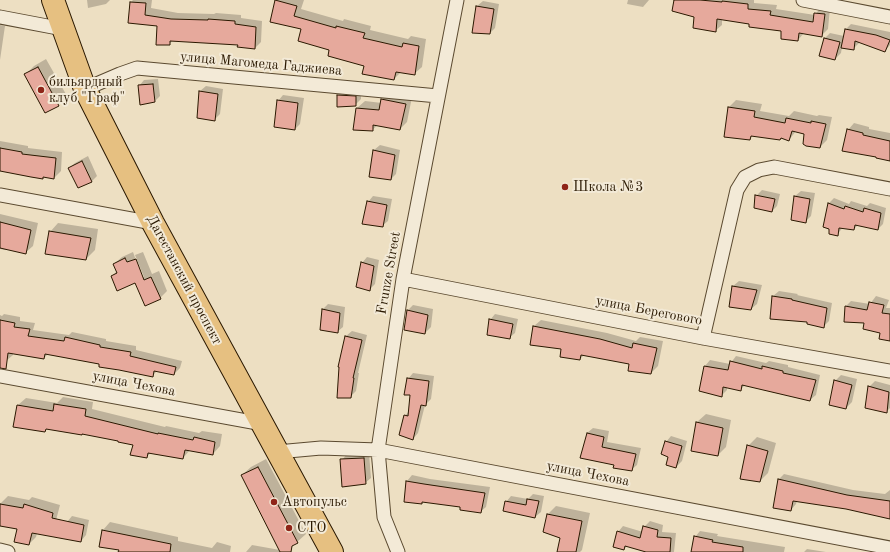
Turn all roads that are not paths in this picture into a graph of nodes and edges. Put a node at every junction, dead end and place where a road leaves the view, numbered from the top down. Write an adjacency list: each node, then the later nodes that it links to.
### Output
1 (53, 0): 6 (highway, Дагестанский проспект)
2 (457, 0): 8 (street, Frunze Street)
3 (803, 0): 5 (street)
4 (0, 17): 6 (street)
5 (890, 18)
6 (63, 29): 7 (highway, Дагестанский проспект)
7 (85, 89): 8 (street, улица Магомеда Гаджиева); 11 (highway, Дагестанский проспект)
8 (438, 96): 12 (street, Frunze Street)
9 (890, 189): 13 (street)
10 (0, 195): 11 (street)
11 (152, 223): 16 (highway, Дагестанский проспект)
12 (402, 279): 13 (street, улица Берегового); 17 (street, Frunze Street)
13 (703, 338): 14 (street, улица Берегового)
14 (890, 371)
15 (0, 376): 16 (street, улица Чехова)
16 (263, 424): 18 (highway, Дагестанский проспект)
17 (378, 450): 18 (street, улица Чехова); 19 (street, улица Чехова); 23 (street, Frunze Street)
18 (278, 452): 22 (highway, Дагестанский проспект)
19 (890, 548)
20 (0, 550): 21 (street)
21 (8, 552)
22 (332, 552)
23 (398, 552)

